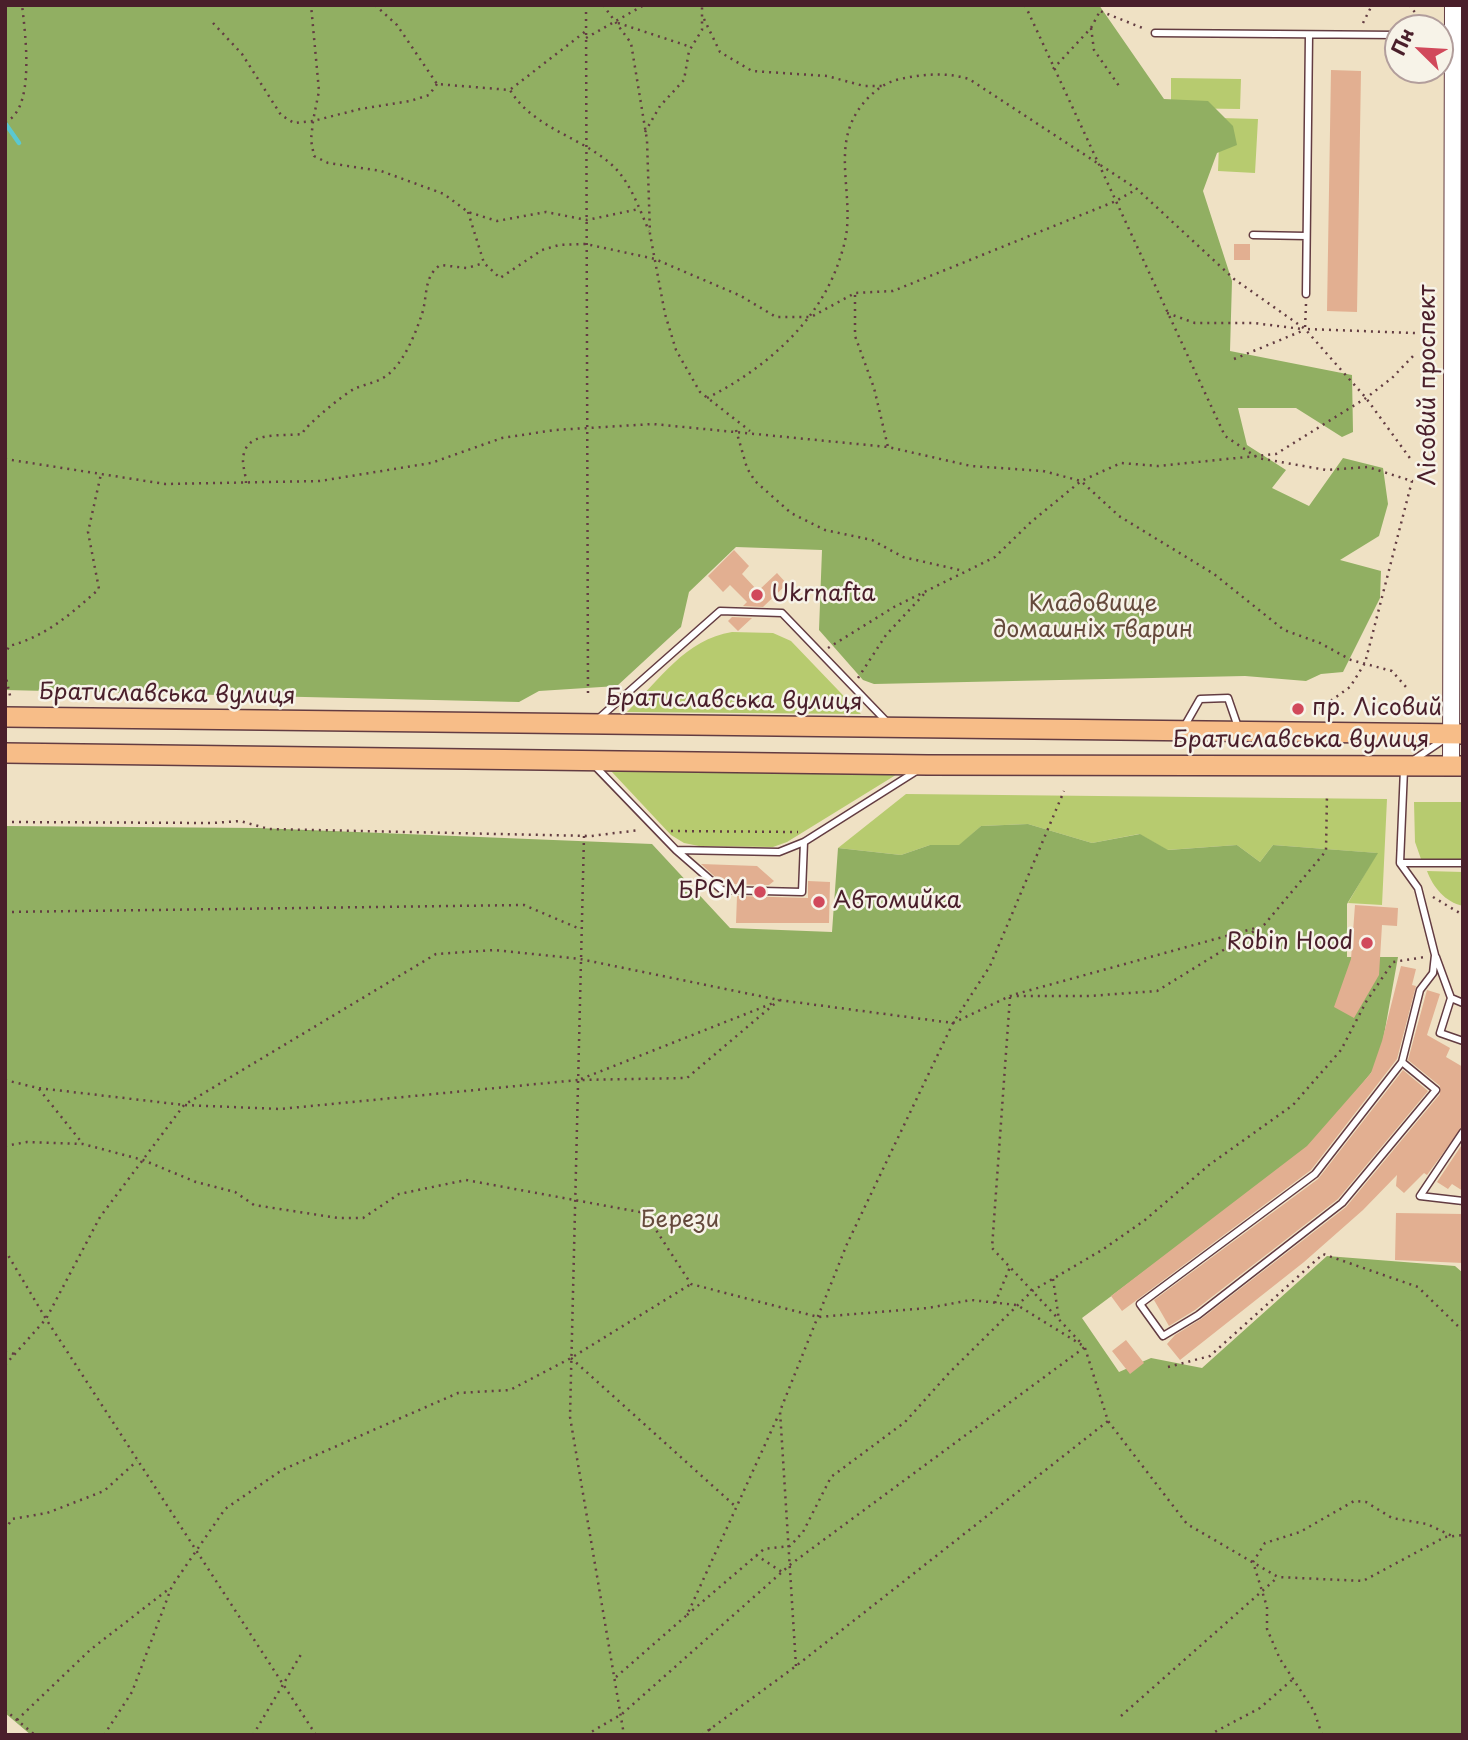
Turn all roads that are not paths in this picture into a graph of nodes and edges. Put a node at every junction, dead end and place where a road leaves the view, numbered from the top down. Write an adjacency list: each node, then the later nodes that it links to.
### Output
1 (1155, 33): 2 (lane)
2 (1309, 35): 3 (lane); 6 (lane)
3 (1384, 35)
4 (1453, 84): 8 (street, Лісовий проспект)
5 (1252, 236): 6 (lane)
6 (1306, 236): 7 (lane)
7 (1306, 294)
8 (1457, 406): 9 (street, Лісовий проспект)
9 (1457, 483): 15 (street, Лісовий проспект)
10 (8, 710): 11 (main road, Братиславська вулиця)
11 (592, 723): 12 (main road, Братиславська вулиця); 12 (lane)
12 (892, 727): 13 (main road, Братиславська вулиця)
13 (1182, 731): 14 (main road, Братиславська вулиця); 14 (lane)
14 (1240, 732): 15 (main road, Братиславська вулиця)
15 (1457, 734): 19 (lane); 20 (street, Лісовий проспект)
16 (5, 753): 17 (main road, Братиславська вулиця)
17 (589, 760): 18 (main road, Братиславська вулиця); 22 (lane)
18 (928, 765): 19 (main road, Братиславська вулиця); 21 (lane)
19 (1405, 766): 20 (main road, Братиславська вулиця); 23 (lane)
20 (1457, 766)
21 (804, 842): 22 (lane); 22 (lane)
22 (676, 850)
23 (1400, 863): 24 (lane); 25 (lane)
24 (1463, 863)
25 (1436, 956): 26 (lane); 29 (lane)
26 (1451, 998): 27 (lane); 28 (lane)
27 (1463, 1003)
28 (1463, 1041)
29 (1402, 1062): 29 (lane)
30 (1463, 1132): 31 (lane)
31 (1463, 1201)

